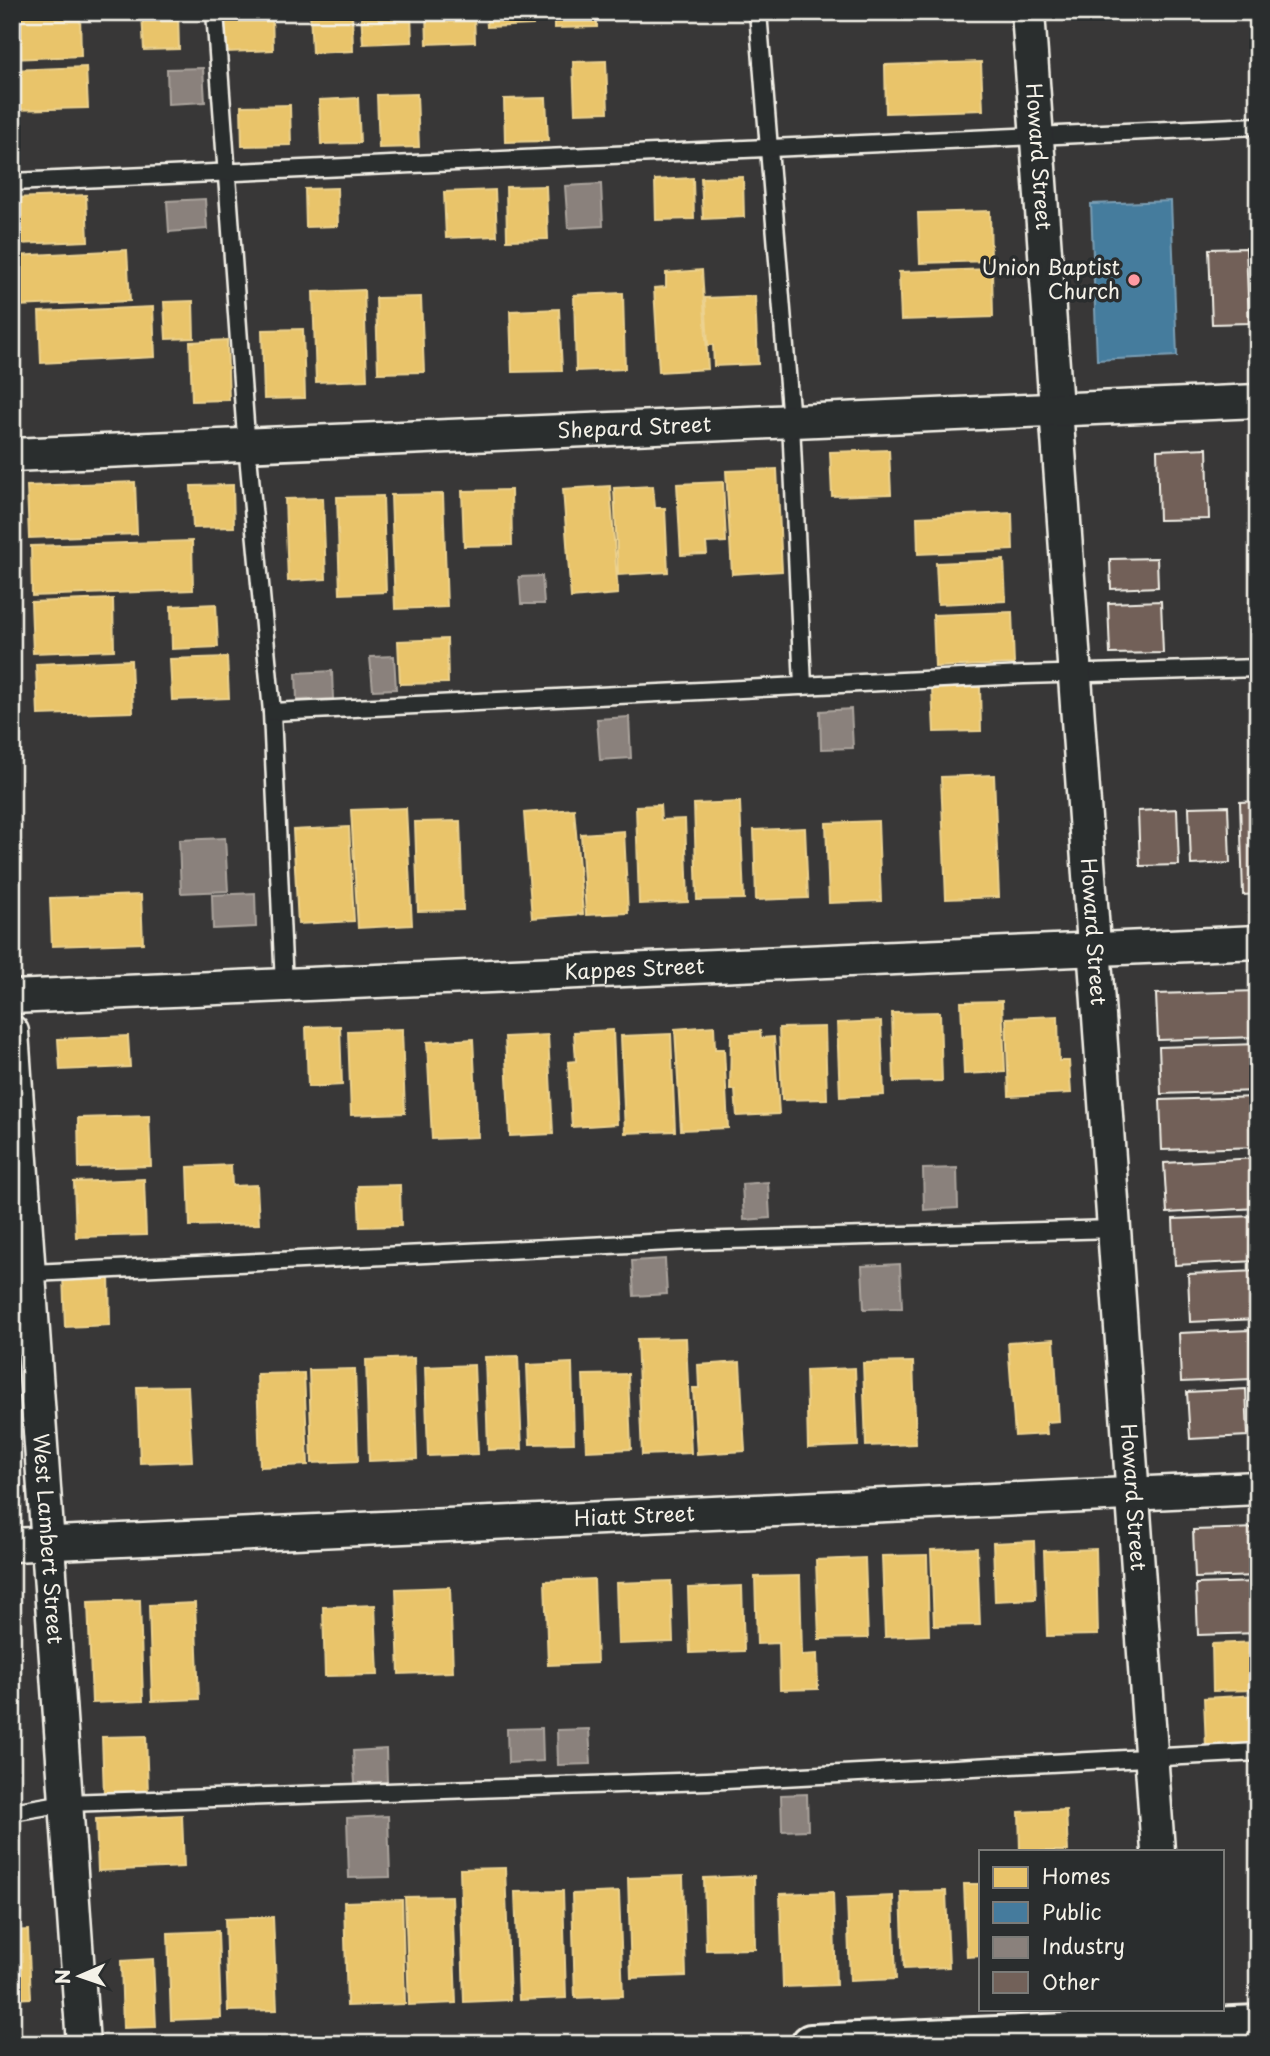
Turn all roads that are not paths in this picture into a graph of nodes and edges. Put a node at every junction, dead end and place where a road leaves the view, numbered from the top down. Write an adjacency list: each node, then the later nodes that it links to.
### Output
1 (215, 12): 7 (lane)
2 (758, 12): 6 (lane)
3 (1028, 12): 5 (street, Howard Street)
4 (1258, 126): 5 (lane)
5 (1037, 136): 6 (lane); 10 (street, Howard Street)
6 (768, 149): 7 (lane); 11 (lane)
7 (227, 175): 8 (lane); 12 (lane)
8 (12, 182)
9 (1258, 401): 10 (street, Shepard Street)
10 (1056, 410): 11 (street, Shepard Street); 15 (street, Howard Street)
11 (791, 422): 12 (street, Shepard Street); 16 (lane)
12 (248, 446): 13 (street, Shepard Street); 17 (lane)
13 (12, 455)
14 (1258, 668): 15 (lane)
15 (1074, 676): 16 (lane); 19 (street, Howard Street)
16 (803, 686): 17 (lane)
17 (272, 712): 20 (lane)
18 (1258, 942): 19 (street, Kappes Street)
19 (1094, 949): 20 (street, Kappes Street); 23 (street, Howard Street)
20 (284, 986): 21 (street, Kappes Street)
21 (12, 997)
22 (12, 1032): 24 (street, West Lambert Street)
23 (1114, 1229): 24 (lane); 26 (street, Howard Street)
24 (20, 1273): 27 (street, West Lambert Street)
25 (1258, 1488): 26 (street, Hiatt Street)
26 (1133, 1493): 27 (street, Hiatt Street); 30 (street, Howard Street)
27 (48, 1543): 28 (street, Hiatt Street); 31 (street, West Lambert Street)
28 (12, 1545)
29 (1258, 1752): 30 (lane)
30 (1152, 1758): 31 (lane); 33 (street, Howard Street)
31 (66, 1803): 32 (lane); 36 (street, West Lambert Street)
32 (12, 1812)
33 (1158, 1850)
34 (1170, 2018): 35 (main road); 37 (main road)
35 (1250, 2031)
36 (83, 2044)
37 (811, 2044)

